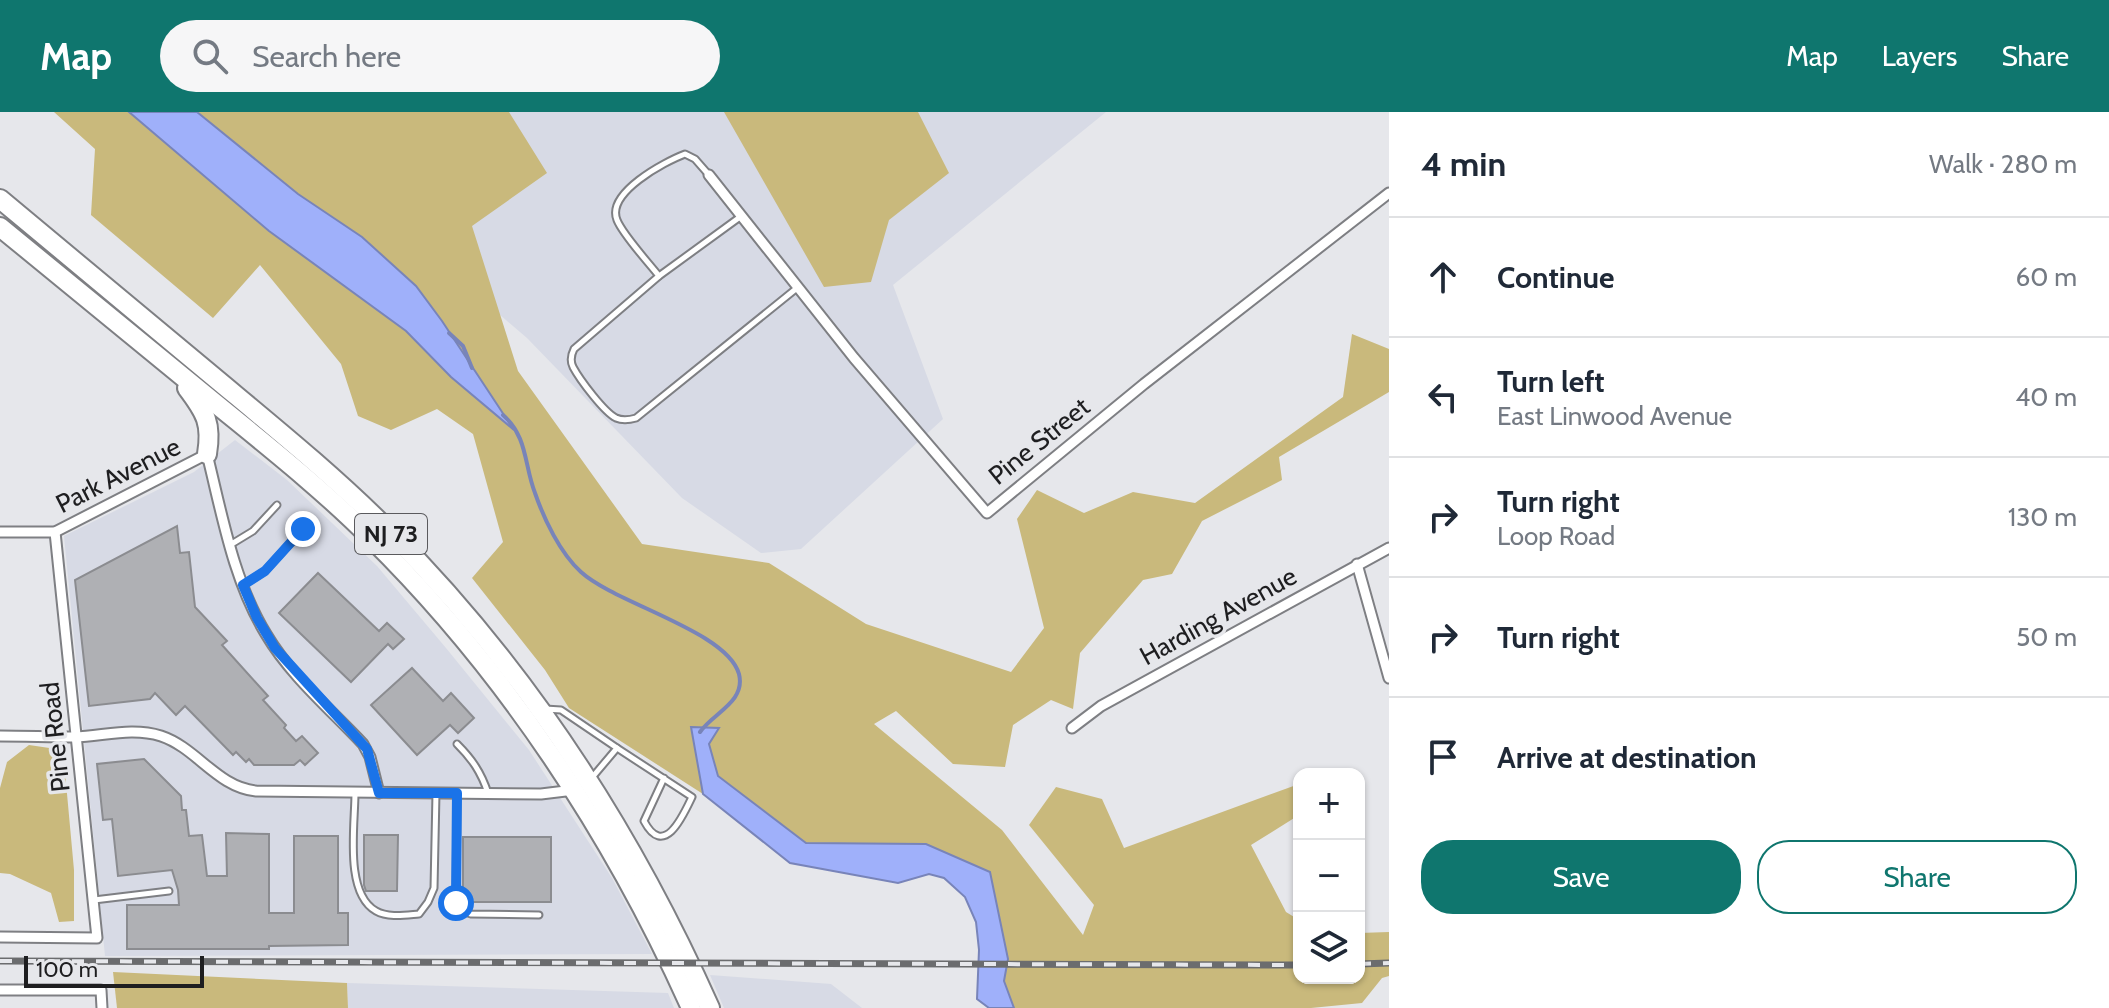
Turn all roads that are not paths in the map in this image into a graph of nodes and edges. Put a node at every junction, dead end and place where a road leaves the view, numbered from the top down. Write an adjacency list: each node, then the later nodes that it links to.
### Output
1 (709, 175): 4 (street, Pine Street); 6 (lane)
2 (1389, 193): 7 (street, Pine Street)
3 (0, 199): 19 (highway, NJ 73)
4 (740, 217): 6 (lane); 7 (street, Pine Street)
5 (0, 227): 8 (highway, NJ 73)
6 (659, 276): 7 (lane)
7 (798, 287)
8 (162, 359): 9 (highway); 26 (highway, NJ 73)
9 (207, 454): 13 (street, Park Avenue); 14 (street)
10 (277, 505): 14 (lane)
11 (303, 529): 17 (lane)
12 (0, 532): 13 (street, Park Avenue)
13 (55, 532): 22 (street, Pine Road)
14 (230, 545): 17 (street)
15 (1389, 548): 16 (street, Harding Avenue)
16 (1357, 564): 18 (street); 20 (street, Harding Avenue)
17 (243, 585): 28 (street)
18 (1389, 678)
19 (540, 709): 24 (lane); 26 (highway, NJ 73)
20 (1072, 728)
21 (0, 736): 22 (street)
22 (77, 737): 27 (street); 33 (street, Pine Road)
23 (457, 744): 31 (lane)
24 (617, 748): 25 (lane); 26 (lane)
25 (664, 778): 25 (lane)
26 (581, 786): 31 (street); 38 (highway, NJ 73); 39 (highway, NJ 73)
27 (355, 792): 28 (street); 29 (lane)
28 (379, 793): 29 (street)
29 (436, 793): 30 (street)
30 (457, 793): 31 (street); 34 (lane)
31 (488, 794)
32 (169, 891): 33 (lane)
33 (94, 900): 35 (street, Pine Road)
34 (539, 915)
35 (0, 937)
36 (0, 990): 37 (street)
37 (102, 1008)
38 (691, 1008)
39 (710, 1008)

